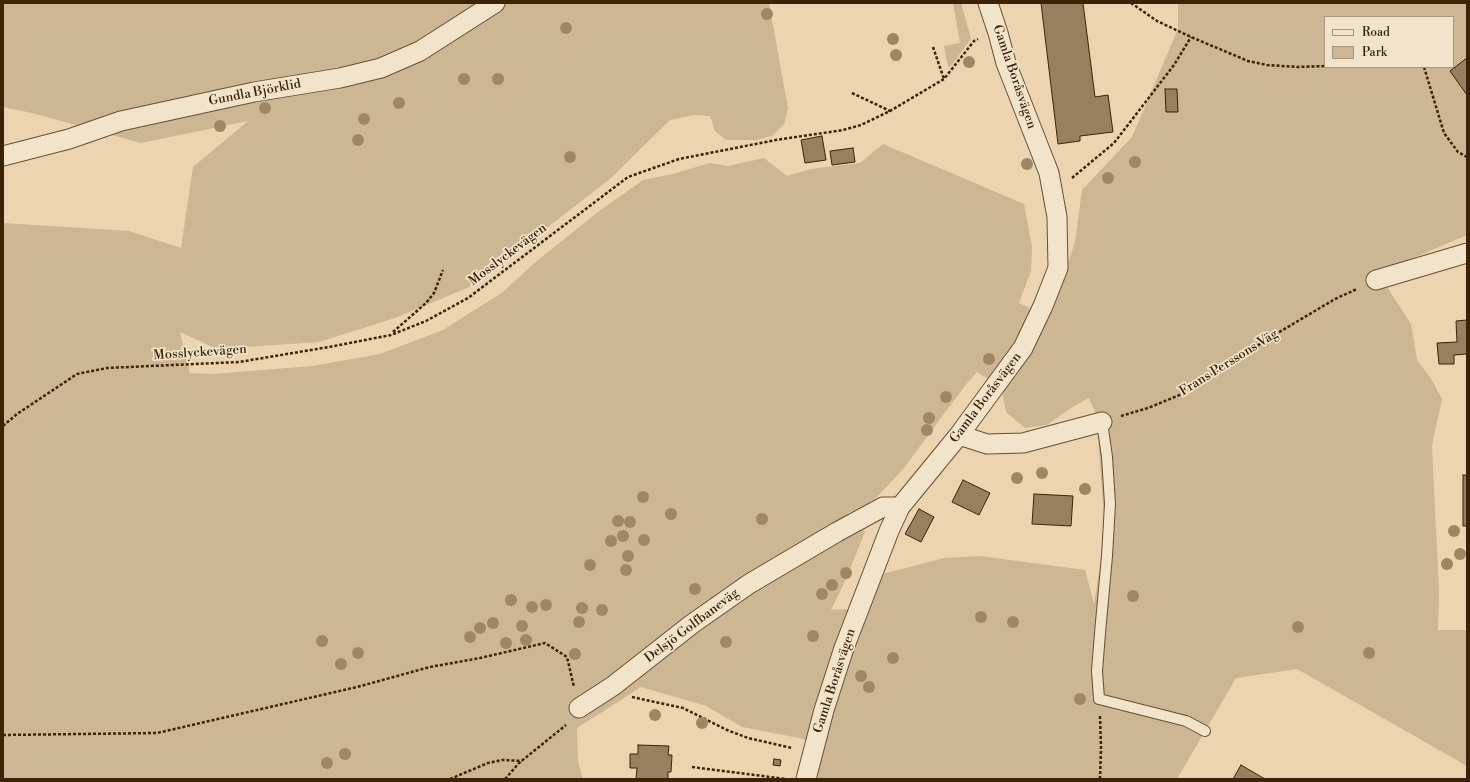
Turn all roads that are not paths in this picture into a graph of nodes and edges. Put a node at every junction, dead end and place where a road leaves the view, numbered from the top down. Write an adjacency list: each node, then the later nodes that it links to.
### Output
1 (495, 3): 3 (street, Gundla Björklid)
2 (988, 3): 7 (street, Gamla Boråsvägen)
3 (3, 156)
4 (1467, 253): 5 (street)
5 (1376, 280)
6 (1102, 422): 7 (street); 10 (lane)
7 (959, 435): 8 (street, Gamla Boråsvägen)
8 (900, 507): 9 (street, Delsjö Golfbaneväg); 11 (street, Gamla Boråsvägen)
9 (579, 708)
10 (1205, 731)
11 (806, 779)

